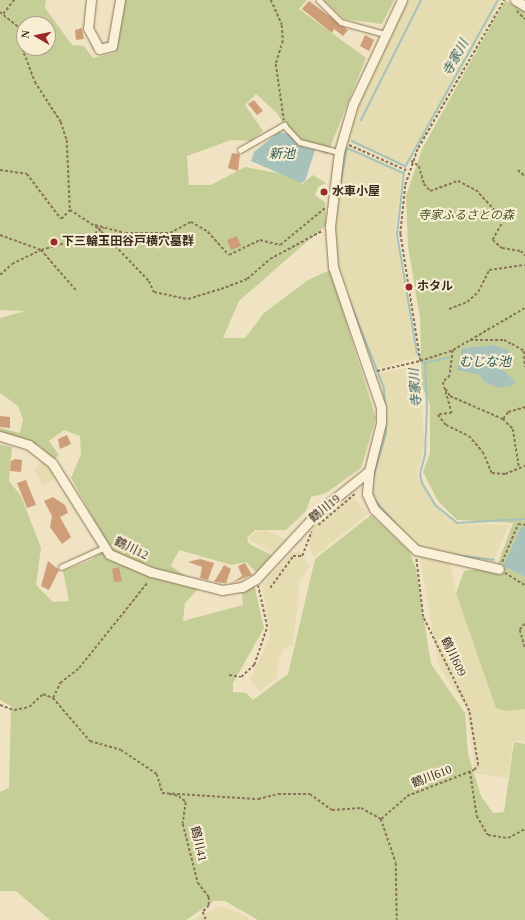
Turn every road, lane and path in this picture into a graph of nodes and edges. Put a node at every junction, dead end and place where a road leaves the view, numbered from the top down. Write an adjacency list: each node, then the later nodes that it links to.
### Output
1 (14, 0): 11 (path)
2 (91, 0): 3 (street)
3 (120, 0)
4 (271, 0): 13 (path)
5 (319, 0): 12 (lane)
6 (402, 0): 12 (street)
7 (504, 0): 17 (path)
8 (515, 0): 9 (street)
9 (525, 6)
10 (0, 12): 11 (path)
11 (3, 14): 23 (path)
12 (385, 34): 14 (street)
13 (284, 124): 15 (lane); 16 (lane)
14 (342, 142): 16 (street); 20 (path)
15 (240, 150)
16 (339, 152): 22 (street)
17 (411, 161): 20 (path); 29 (path)
18 (0, 170): 23 (path)
19 (518, 170): 21 (path)
20 (408, 171): 37 (path)
21 (525, 176)
22 (333, 202): 25 (street); 26 (path)
23 (70, 210): 24 (path)
24 (94, 225): 25 (path); 26 (path)
25 (330, 226): 39 (street)
26 (104, 228): 28 (path)
27 (0, 235): 28 (path)
28 (41, 250): 31 (path); 32 (path)
29 (525, 256)
30 (525, 265): 34 (path)
31 (0, 275)
32 (76, 290)
33 (525, 308): 35 (path)
34 (449, 309)
35 (461, 346): 36 (path); 38 (path)
36 (453, 350): 37 (path); 40 (path)
37 (420, 361): 39 (path)
38 (525, 367)
39 (372, 373): 46 (street)
40 (446, 389): 42 (path); 45 (path)
41 (525, 407): 42 (path)
42 (503, 419): 45 (path)
43 (0, 436): 49 (street, 鶴川12)
44 (525, 466): 45 (path)
45 (519, 467)
46 (369, 470): 50 (street); 53 (street, 鶴川12)
47 (358, 490): 56 (path, 鶴川19)
48 (525, 525): 52 (path)
49 (103, 548): 51 (lane); 53 (street, 鶴川12)
50 (416, 550): 52 (street); 62 (path, 鶴川609)
51 (61, 567)
52 (499, 569): 55 (path)
53 (264, 572): 59 (path)
54 (148, 582): 60 (path)
55 (525, 585)
56 (270, 588)
57 (525, 624): 58 (path)
58 (525, 648)
59 (229, 675)
60 (53, 698): 61 (path); 64 (path)
61 (0, 705)
62 (474, 770): 63 (path, 鶴川610)
63 (470, 771): 65 (path, 鶴川610); 66 (path)
64 (162, 793): 65 (path); 67 (path, 鶴川41)
65 (381, 819): 68 (path)
66 (525, 829)
67 (206, 920)
68 (397, 920)

